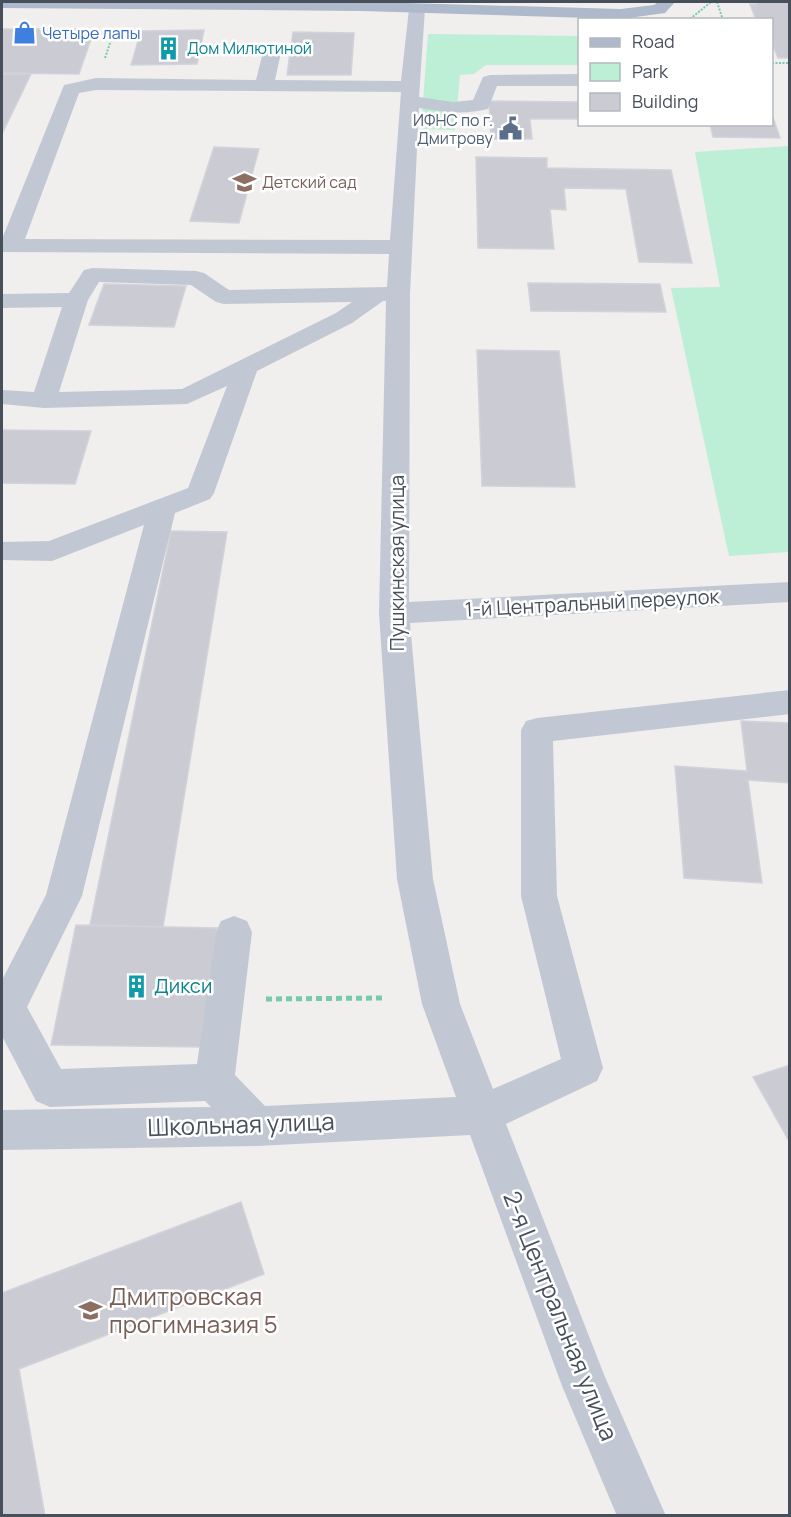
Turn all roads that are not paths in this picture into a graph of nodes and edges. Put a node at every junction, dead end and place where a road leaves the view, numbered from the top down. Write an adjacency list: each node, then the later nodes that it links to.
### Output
1 (667, 2): 3 (main road)
2 (2, 3): 3 (main road)
3 (417, 5): 7 (street, Пушкинская улица)
4 (273, 48): 6 (street)
5 (578, 80): 7 (street)
6 (264, 86): 7 (street); 8 (street)
7 (410, 94): 9 (street, Пушкинская улица)
8 (7, 244): 9 (street)
9 (401, 247): 10 (street, Пушкинская улица)
10 (388, 295): 12 (street); 13 (street); 19 (street, Пушкинская улица)
11 (2, 300): 12 (street)
12 (76, 300): 15 (street)
13 (246, 367): 15 (street); 16 (street)
14 (2, 397): 15 (street)
15 (44, 400)
16 (162, 508): 17 (street); 22 (street)
17 (2, 551)
18 (789, 592): 19 (street, 1-й Центральный переулок)
19 (394, 613): 23 (street, Пушкинская улица)
20 (789, 702): 23 (street)
21 (234, 932): 22 (street)
22 (214, 1082): 24 (street)
23 (481, 1115): 24 (street, Школьная улица); 26 (street, 2-я Центральная улица)
24 (257, 1126): 25 (street, Школьная улица)
25 (2, 1130)
26 (642, 1515)

